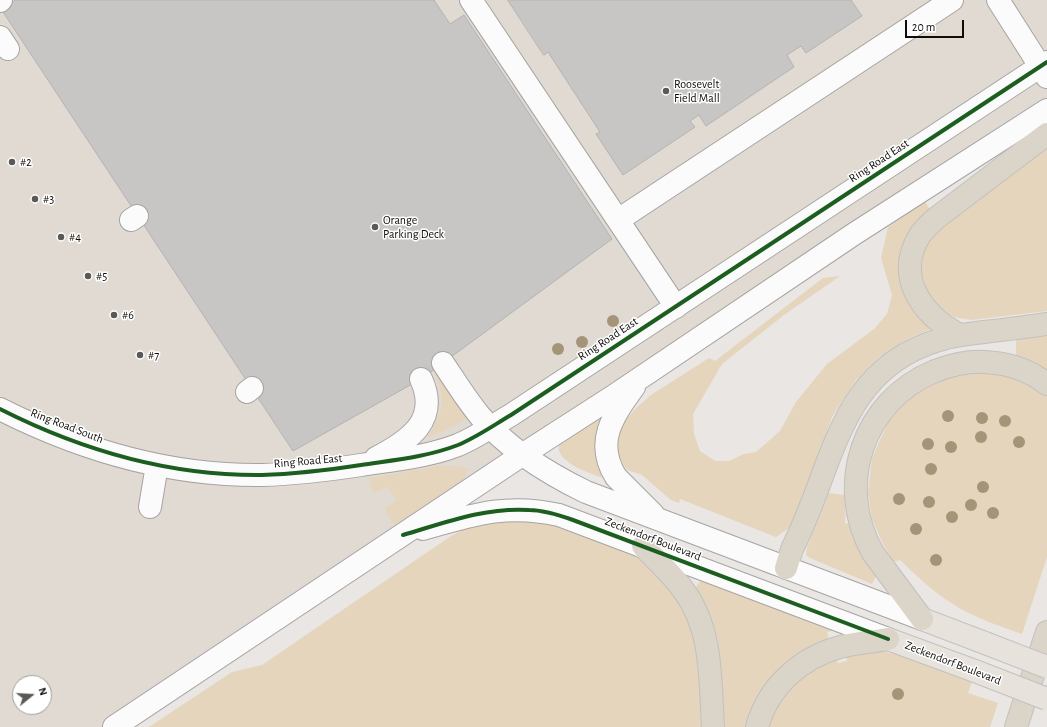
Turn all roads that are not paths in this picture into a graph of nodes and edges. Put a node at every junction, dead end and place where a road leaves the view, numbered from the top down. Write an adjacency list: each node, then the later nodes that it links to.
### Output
1 (470, 0): 7 (street)
2 (952, 0): 7 (street)
3 (998, 0): 4 (street)
4 (1045, 69): 8 (street, Ring Road East)
5 (1047, 110): 12 (street)
6 (1047, 134): 10 (highway)
7 (618, 220): 8 (street)
8 (676, 307): 16 (street, Ring Road East)
9 (1047, 324): 10 (highway)
10 (960, 335): 25 (highway)
11 (443, 363): 16 (street, Zeckendorf Boulevard)
12 (641, 378): 17 (street); 22 (street)
13 (421, 379): 20 (street)
14 (1047, 384): 26 (highway)
15 (0, 409): 18 (street, Ring Road South)
16 (490, 428): 17 (street, Zeckendorf Boulevard); 20 (street, Ring Road East)
17 (522, 455): 22 (street, Zeckendorf Boulevard); 23 (street)
18 (128, 458): 19 (street, Ring Road East)
19 (157, 465): 20 (street, Ring Road East); 21 (street)
20 (363, 465)
21 (150, 507)
22 (658, 519): 25 (street, Zeckendorf Boulevard)
23 (403, 535): 24 (street, Zeckendorf Boulevard); 31 (street)
24 (643, 546): 28 (street, Zeckendorf Boulevard); 32 (highway)
25 (786, 568): 26 (street, Zeckendorf Boulevard)
26 (922, 619): 29 (main road, Zeckendorf Boulevard, bridge)
27 (1047, 632): 34 (highway)
28 (888, 639): 30 (main road, Zeckendorf Boulevard, bridge); 33 (highway)
29 (1047, 667)
30 (1047, 699)
31 (114, 727)
32 (713, 727)
33 (757, 727)
34 (1016, 727)

